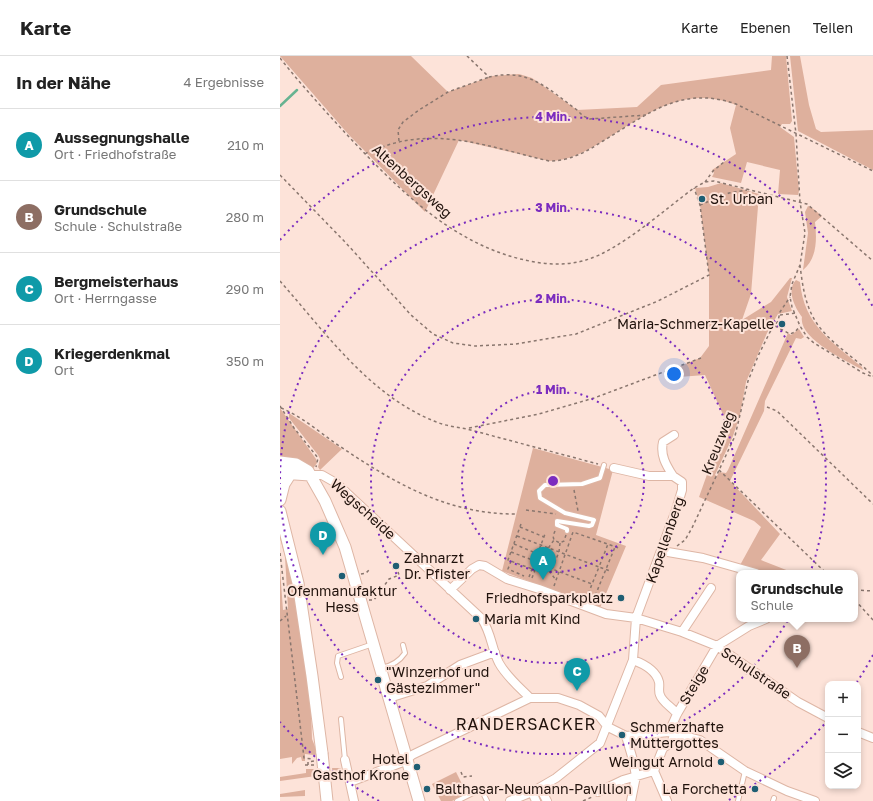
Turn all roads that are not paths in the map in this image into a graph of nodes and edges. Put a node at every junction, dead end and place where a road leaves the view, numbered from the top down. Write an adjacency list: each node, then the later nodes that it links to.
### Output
1 (674, 435): 7 (street)
2 (280, 462): 6 (street)
3 (604, 466): 10 (lane)
4 (614, 468): 7 (street, Kapellenberg)
5 (285, 473): 6 (street); 8 (street)
6 (310, 475): 14 (street, Wegscheide); 18 (street)
7 (673, 476): 11 (street, Kapellenberg)
8 (280, 500)
9 (280, 511): 44 (street, bridge)
10 (568, 531)
11 (665, 552): 12 (street); 15 (street, Kapellenberg)
12 (745, 570)
13 (711, 588): 17 (street)
14 (450, 590): 15 (street, Schulstraße); 21 (street, Wegscheide)
15 (636, 618): 17 (street, Schulstraße); 22 (street, Kapellenberg)
16 (759, 622): 20 (street, Steige)
17 (682, 632): 20 (street, Schulstraße)
18 (373, 644): 23 (street); 24 (lane)
19 (403, 645): 23 (lane)
20 (717, 646): 27 (street, Steige); 28 (street, Schulstraße)
21 (494, 652): 25 (street); 26 (street, Wegscheide)
22 (633, 660): 27 (street); 30 (street, Kapellenberg)
23 (380, 668): 25 (street)
24 (341, 677)
25 (389, 698): 35 (street)
26 (530, 698): 30 (street); 35 (street)
27 (677, 714): 31 (street, Steige)
28 (826, 717)
29 (341, 719): 36 (lane)
30 (608, 727): 33 (street); 41 (street, Kapellenberg)
31 (672, 733): 33 (street); 37 (street, Steige); 38 (street)
32 (861, 733): 34 (street)
33 (626, 736): 39 (street)
34 (873, 738)
35 (407, 759): 40 (street); 46 (street)
36 (345, 760): 40 (street)
37 (654, 770): 39 (street); 53 (street)
38 (745, 771): 54 (lane); 55 (street)
39 (636, 777): 43 (street); 52 (street)
40 (350, 782): 45 (street)
41 (540, 788): 42 (street, Kapellenberg); 51 (street)
42 (532, 792): 49 (street, Kapellenberg); 50 (street)
43 (597, 793)
44 (327, 801)
45 (354, 801)
46 (418, 801)
47 (456, 801): 48 (lane)
48 (487, 801)
49 (510, 801)
50 (536, 801)
51 (547, 801)
52 (631, 801)
53 (667, 801)
54 (738, 801)
55 (815, 801)

